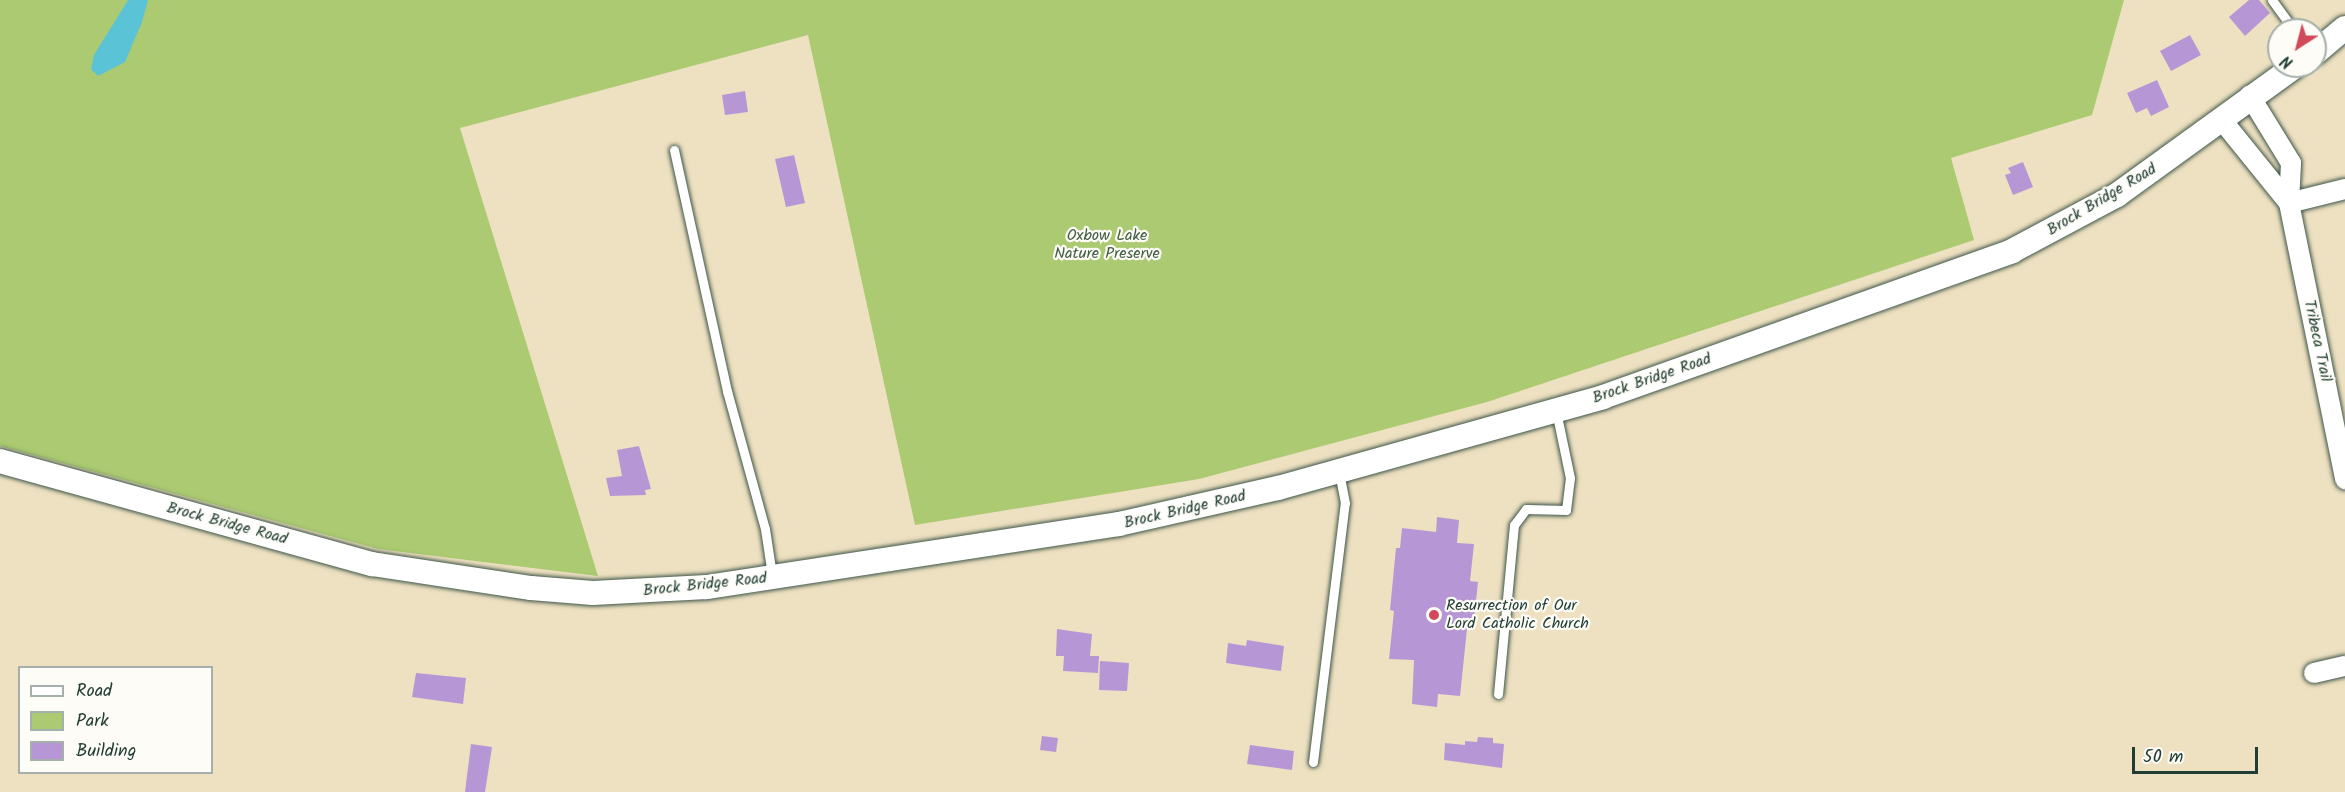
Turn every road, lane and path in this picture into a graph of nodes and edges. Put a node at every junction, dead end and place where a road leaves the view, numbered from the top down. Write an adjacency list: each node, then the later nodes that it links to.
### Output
1 (2272, 0): 2 (lane)
2 (2285, 18)
3 (2345, 28): 4 (street)
4 (2327, 43)
5 (2277, 78): 6 (street, Brock Bridge Road)
6 (2250, 96): 7 (street, Brock Bridge Road); 10 (street, Tribeca Trail)
7 (2221, 119): 10 (street, Tribeca Trail); 11 (street, Brock Bridge Road)
8 (674, 150): 15 (lane)
9 (2345, 189): 10 (street)
10 (2289, 203): 14 (street, Tribeca Trail)
11 (1556, 411): 13 (street, Brock Bridge Road); 18 (lane)
12 (0, 461): 15 (street, Brock Bridge Road)
13 (1339, 472): 15 (street, Brock Bridge Road); 19 (lane)
14 (2345, 478)
15 (773, 578)
16 (2345, 666): 17 (street)
17 (2314, 673)
18 (1498, 694)
19 (1313, 762)

